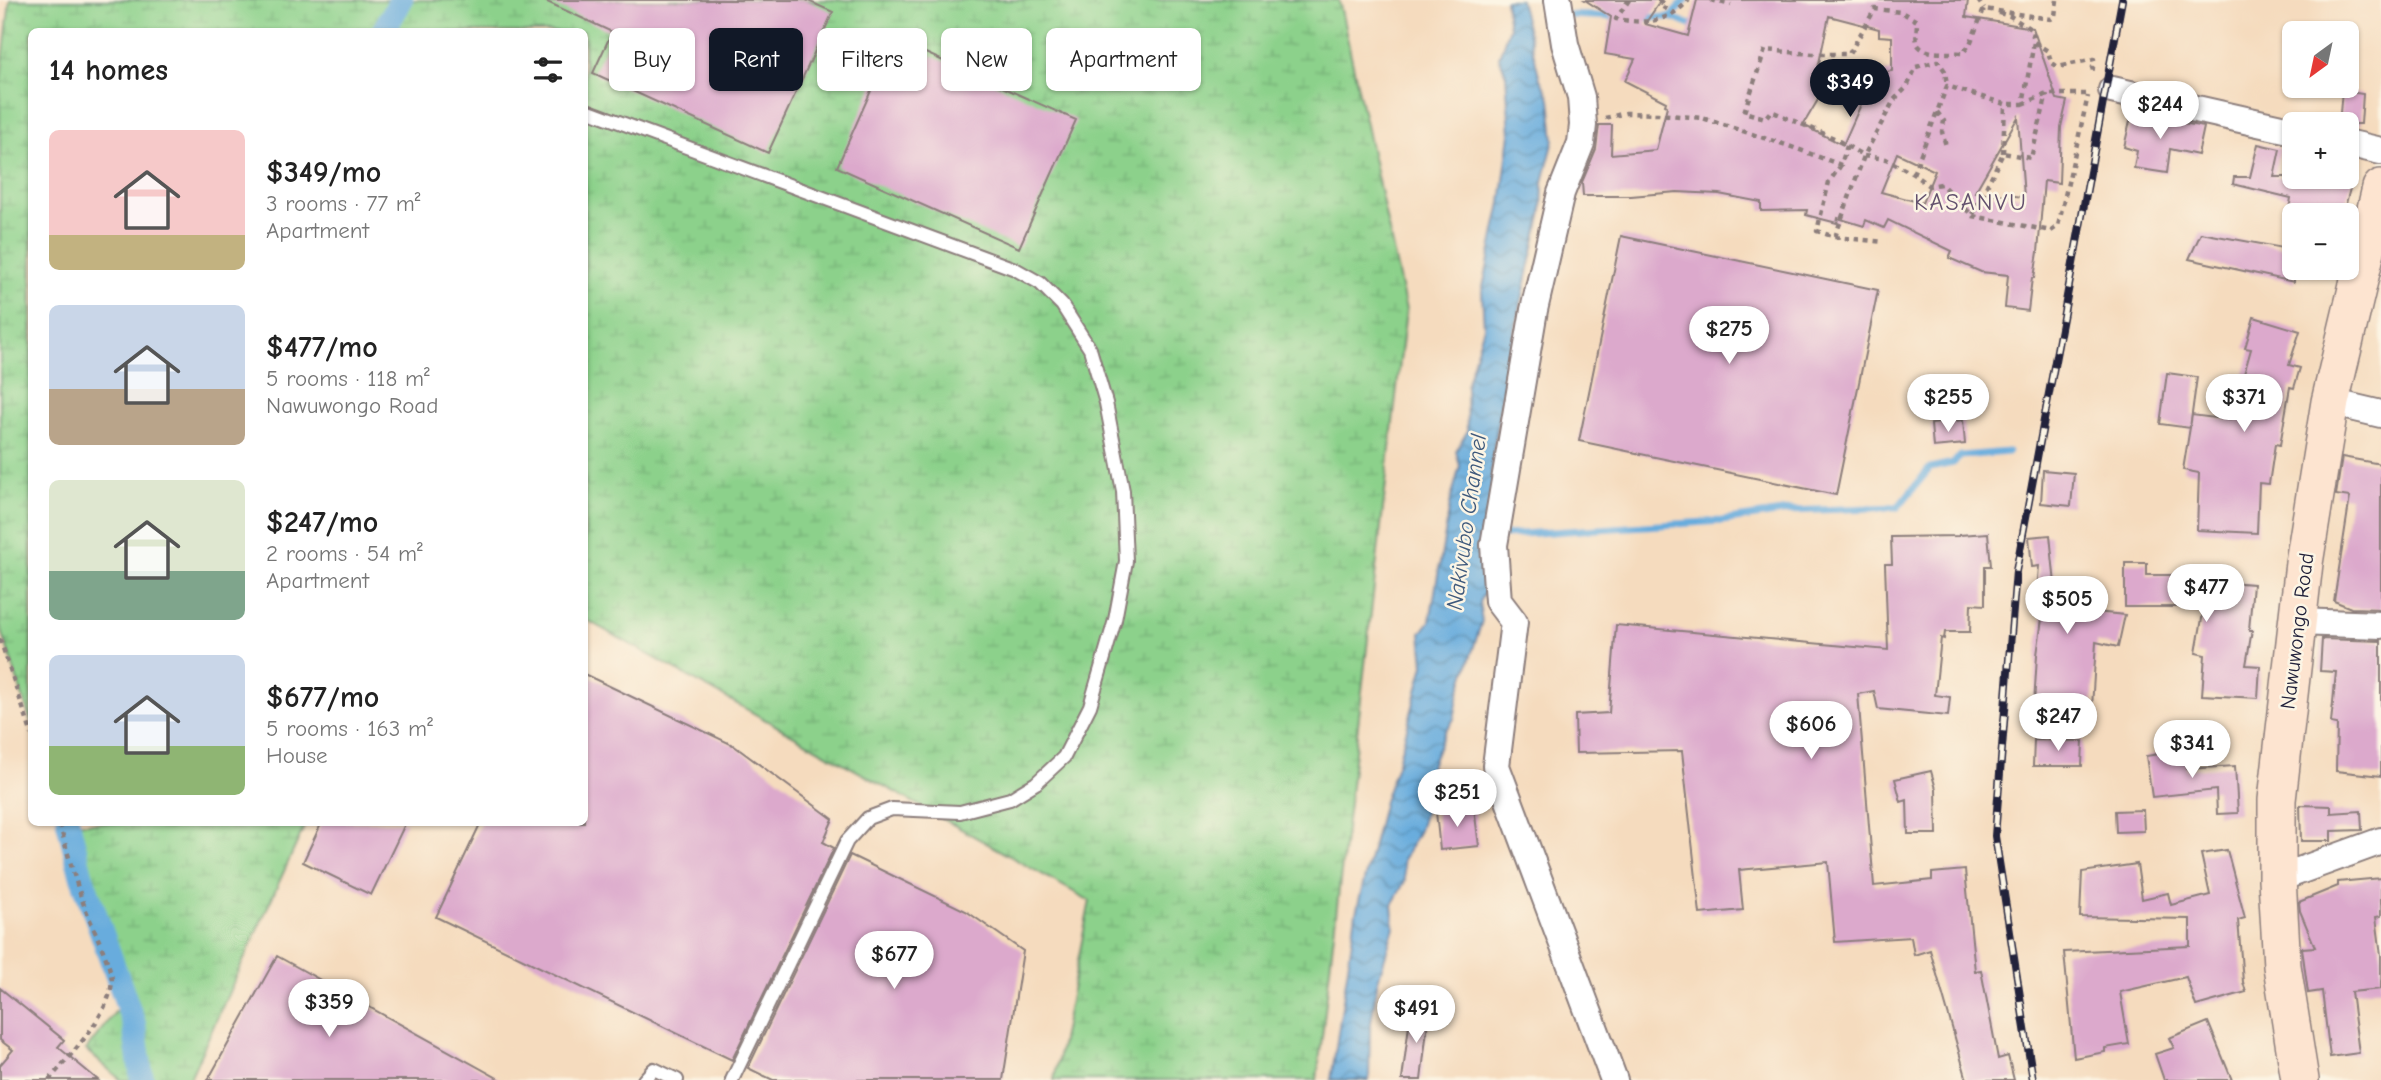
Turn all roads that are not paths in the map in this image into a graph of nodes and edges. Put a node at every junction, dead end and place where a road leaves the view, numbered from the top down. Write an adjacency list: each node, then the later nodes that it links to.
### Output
1 (1558, 0): 17 (street)
2 (2100, 93): 4 (street)
3 (588, 110): 16 (lane)
4 (2282, 129)
5 (2359, 145): 6 (street)
6 (2381, 150)
7 (2381, 188): 8 (street, Nawuwongo Road)
8 (2330, 402): 9 (street); 10 (street, Nawuwongo Road)
9 (2381, 414)
10 (2297, 622): 11 (street); 13 (street, Nawuwongo Road)
11 (2381, 625)
12 (2381, 841): 13 (street)
13 (2277, 879): 18 (street, Nawuwongo Road)
14 (644, 1080): 15 (lane)
15 (677, 1080)
16 (732, 1080)
17 (1614, 1080)
18 (2300, 1080)

